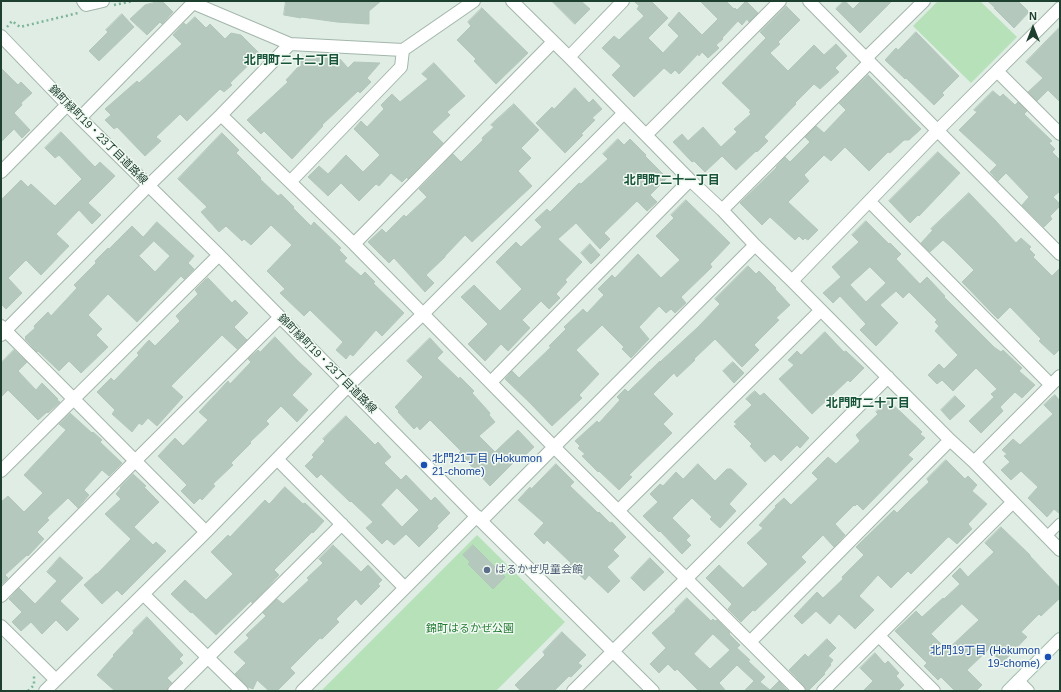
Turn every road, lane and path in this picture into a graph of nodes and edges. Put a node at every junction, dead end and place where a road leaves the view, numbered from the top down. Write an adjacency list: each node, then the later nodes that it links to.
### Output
1 (83, 1): 2 (street)
2 (103, 1)
3 (474, 1): 14 (street)
4 (512, 1): 12 (street)
5 (623, 1): 15 (street)
6 (780, 1): 24 (street)
7 (809, 1): 16 (street)
8 (924, 1): 16 (street)
9 (193, 2): 13 (street); 21 (street)
10 (1060, 8): 17 (street)
11 (1, 36): 18 (street, 錦町緑町19・23丁目道路線)
12 (553, 42): 15 (street); 31 (street)
13 (290, 44): 14 (street); 20 (street)
14 (403, 50): 27 (street)
15 (569, 57): 19 (street)
16 (868, 60): 22 (street); 30 (street)
17 (997, 71): 22 (street); 23 (street)
18 (68, 105): 21 (street, 錦町緑町19・23丁目道路線); 25 (street)
19 (624, 113): 24 (street); 37 (street)
20 (221, 115): 27 (street); 28 (street)
21 (80, 118): 28 (street, 錦町緑町19・23丁目道路線)
22 (938, 130): 29 (street); 33 (street)
23 (1060, 134)
24 (646, 135): 26 (street)
25 (1, 172)
26 (690, 180): 30 (street); 42 (street)
27 (290, 182): 31 (street)
28 (148, 186): 34 (street, 錦町緑町19・23丁目道路線); 39 (street)
29 (870, 202): 35 (street); 44 (street)
30 (722, 210): 32 (street)
31 (354, 244): 37 (street)
32 (755, 245): 35 (street); 47 (street)
33 (1060, 254)
34 (219, 256): 38 (street, 錦町緑町19・23丁目道路線); 45 (street)
35 (792, 281): 36 (street)
36 (821, 310): 41 (street); 53 (street)
37 (423, 314): 42 (street); 43 (street)
38 (280, 317): 43 (street, 錦町緑町19・23丁目道路線); 49 (street)
39 (2, 331): 45 (street)
40 (1060, 376): 44 (street)
41 (888, 377): 46 (street); 60 (street)
42 (490, 382): 47 (street)
43 (348, 386): 48 (street); 54 (street, 錦町緑町19・23丁目道路線)
44 (1051, 386): 50 (street)
45 (74, 399): 49 (street); 51 (street)
46 (950, 440): 50 (street); 67 (street)
47 (554, 447): 53 (street); 54 (street)
48 (277, 459): 56 (street); 57 (street)
49 (135, 461): 57 (street); 63 (street)
50 (974, 462): 52 (street)
51 (1, 471)
52 (1013, 502): 58 (street); 65 (street)
53 (618, 512): 60 (street)
54 (479, 519): 61 (street); 68 (street, 錦町緑町19・23丁目道路線)
55 (1060, 523): 58 (lane)
56 (342, 524): 61 (street); 69 (street)
57 (206, 532): 62 (street)
58 (1047, 536): 59 (street)
59 (1060, 550)
60 (686, 579): 67 (street); 68 (street)
61 (405, 588): 77 (street)
62 (143, 594): 69 (street); 71 (street)
63 (1, 596)
64 (1, 626): 71 (street)
65 (879, 636): 81 (street); 82 (street)
66 (1060, 639): 72 (street)
67 (750, 642): 80 (street)
68 (613, 652): 78 (street); 79 (street, 錦町緑町19・23丁目道路線)
69 (207, 657): 75 (street); 76 (street)
70 (34, 674): 73 (path)
71 (56, 680): 74 (street)
72 (1018, 681): 83 (street); 84 (street)
73 (28, 691)
74 (45, 691)
75 (174, 691)
76 (242, 691)
77 (302, 691)
78 (573, 691)
79 (653, 691)
80 (799, 691)
81 (823, 691)
82 (934, 691)
83 (1008, 691)
84 (1028, 691)

